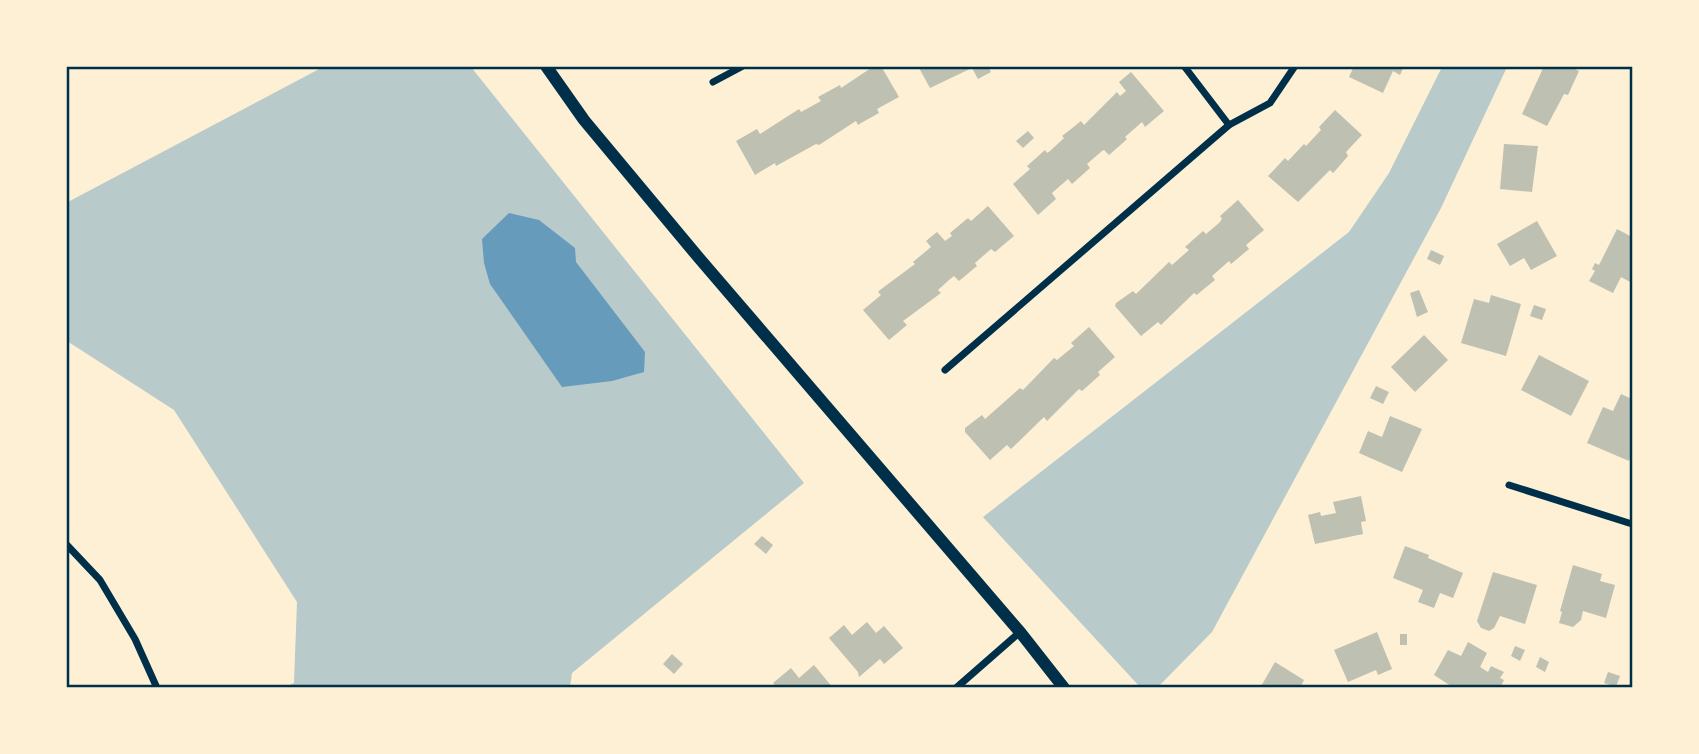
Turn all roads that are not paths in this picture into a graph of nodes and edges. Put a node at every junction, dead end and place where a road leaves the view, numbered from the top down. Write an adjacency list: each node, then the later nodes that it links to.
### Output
1 (546, 66): 11 (street)
2 (743, 66): 5 (street)
3 (1184, 66): 6 (street)
4 (1295, 66): 6 (street)
5 (713, 82)
6 (1229, 125): 7 (street)
7 (945, 370)
8 (1509, 485): 9 (street)
9 (1633, 524)
10 (66, 544): 12 (street)
11 (1020, 632): 13 (street); 14 (street)
12 (157, 688)
13 (956, 688)
14 (1064, 688)

